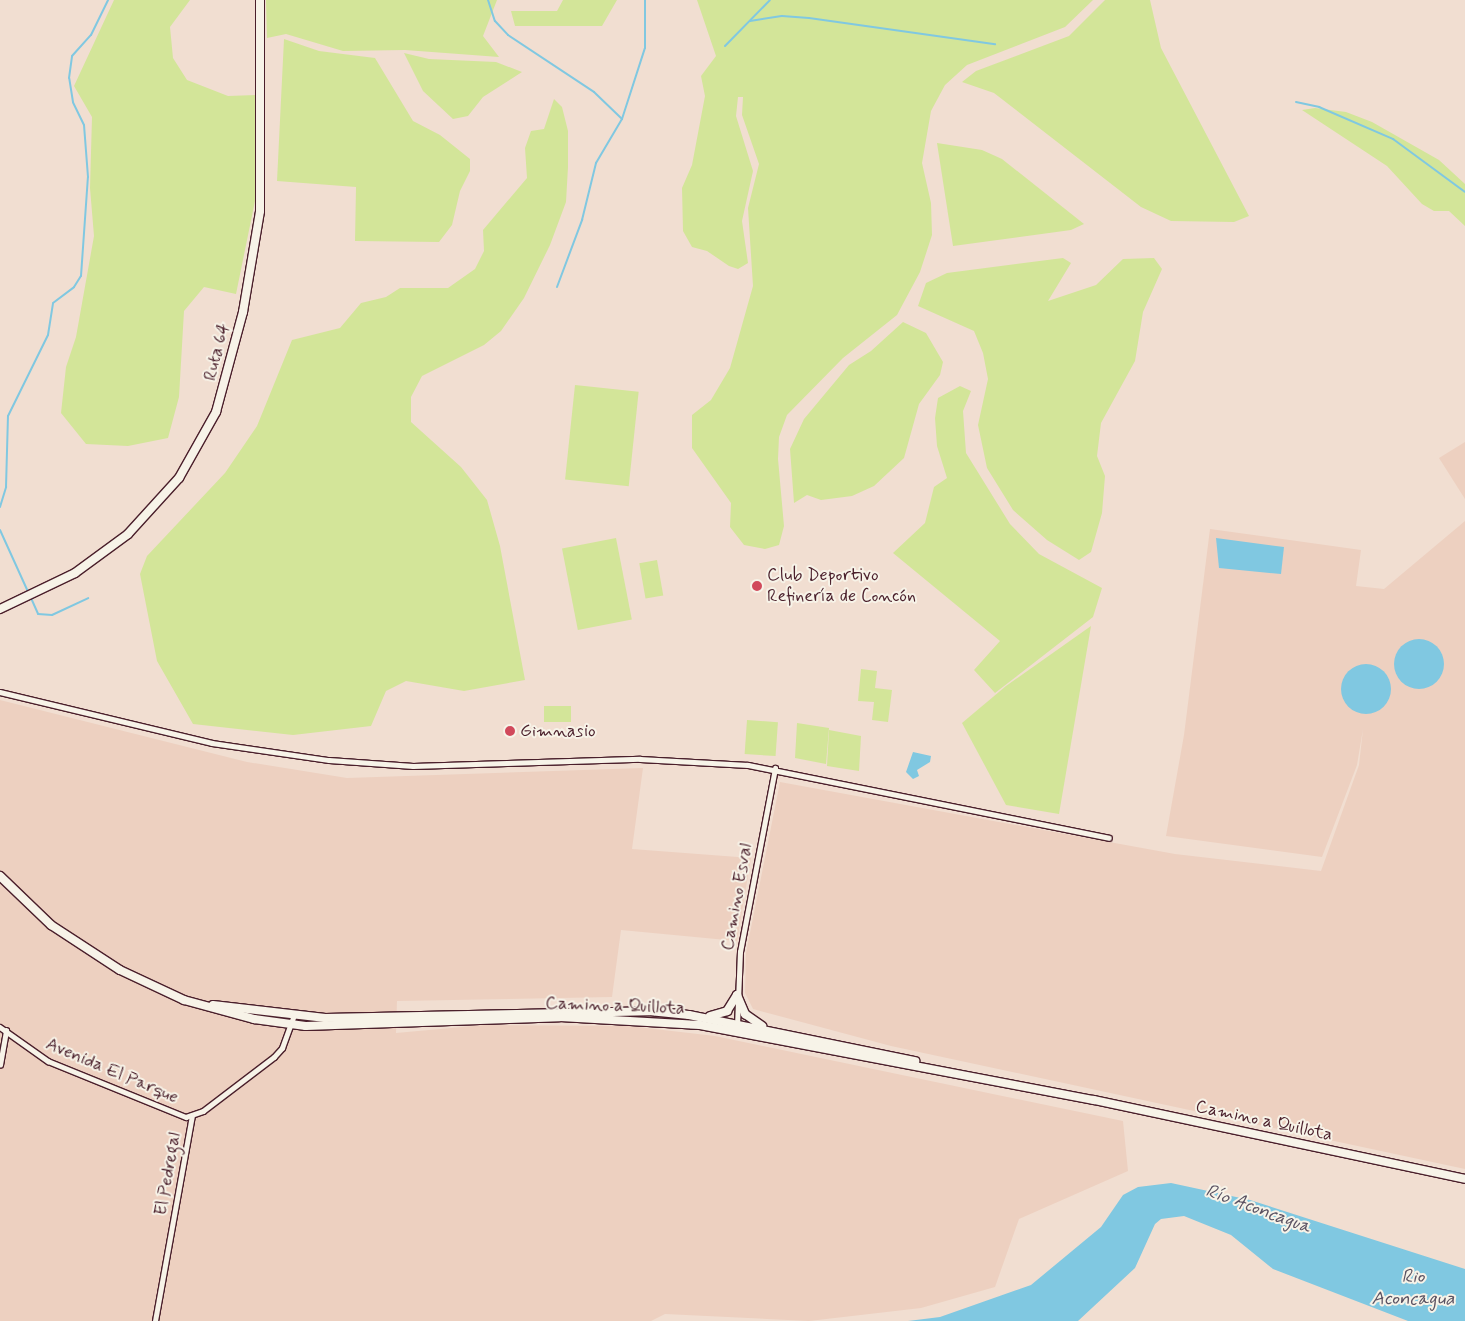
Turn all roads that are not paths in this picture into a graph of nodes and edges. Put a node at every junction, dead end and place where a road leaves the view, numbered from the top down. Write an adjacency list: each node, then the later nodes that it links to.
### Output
1 (260, 0): 2 (main road, Ruta 64)
2 (0, 609)
3 (0, 692): 4 (street)
4 (775, 768): 5 (street); 8 (street, Camino Esval)
5 (1109, 838)
6 (0, 876): 7 (main road, Camino a Quillota)
7 (170, 993): 10 (main road, Camino a Quillota); 11 (main road, Camino a Quillota)
8 (737, 995): 9 (main road); 13 (street, Camino Esval); 15 (main road)
9 (688, 1015): 10 (main road, Camino a Quillota); 13 (main road, Camino a Quillota)
10 (293, 1017): 11 (street, El Pedregal)
11 (291, 1025): 13 (main road, Camino a Quillota); 18 (street, El Pedregal)
12 (0, 1027): 14 (street, Avenida El Parque)
13 (737, 1028): 15 (main road, Camino a Quillota); 17 (main road, Camino a Quillota)
14 (6, 1031): 16 (street); 18 (street, Avenida El Parque)
15 (785, 1034): 17 (main road, Camino a Quillota)
16 (0, 1065)
17 (1058, 1093): 19 (main road, Camino a Quillota)
18 (192, 1116): 20 (street, El Pedregal)
19 (1465, 1178)
20 (155, 1321)

